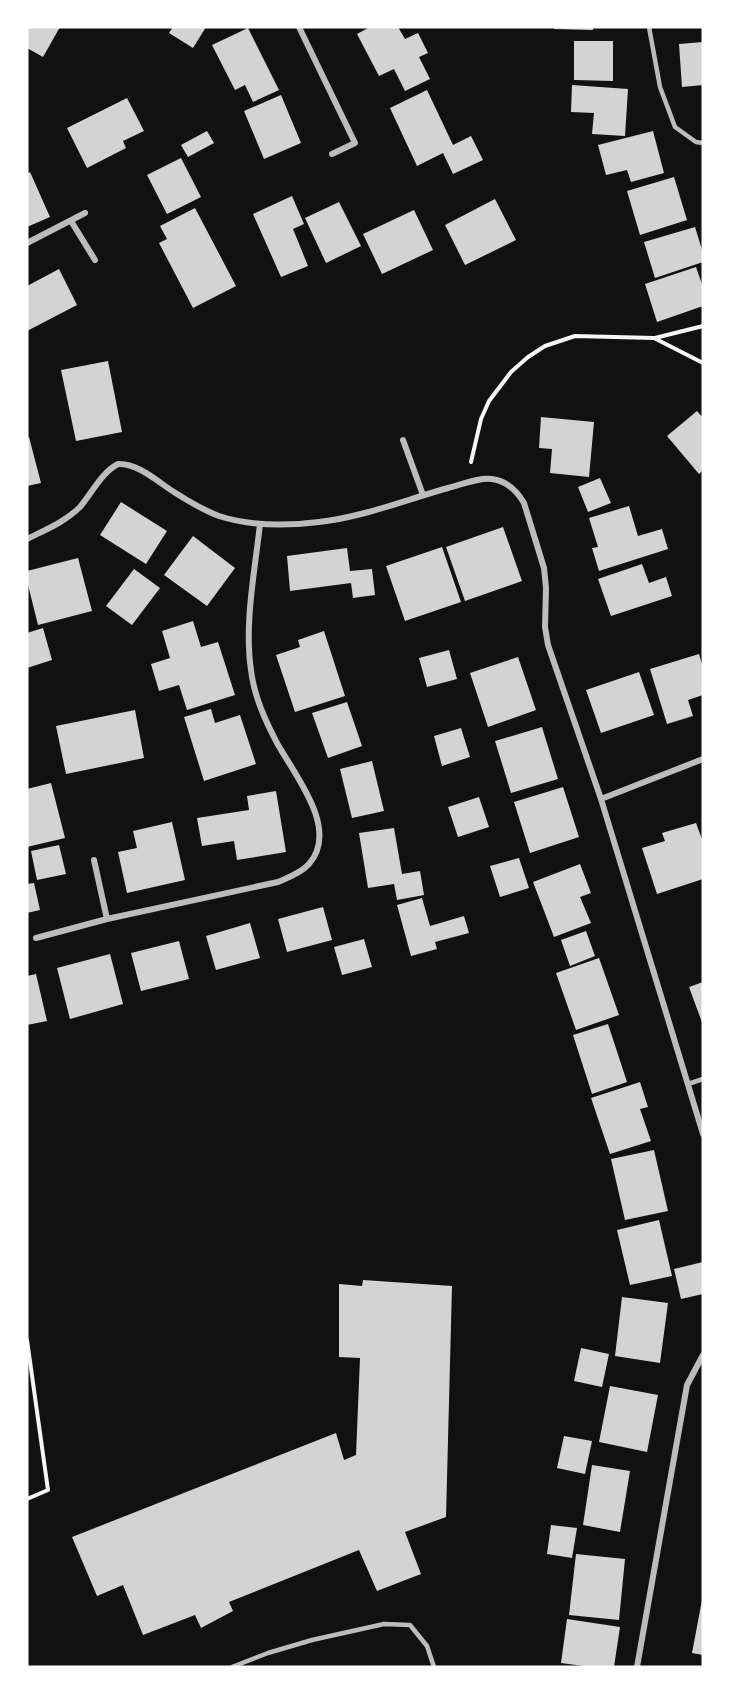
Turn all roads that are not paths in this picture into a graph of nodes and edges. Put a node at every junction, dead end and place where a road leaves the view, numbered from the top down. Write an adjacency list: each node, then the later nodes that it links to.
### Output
1 (299, 27): 4 (street)
2 (649, 27): 3 (lane)
3 (703, 143)
4 (333, 154)
5 (85, 213): 6 (street)
6 (70, 221): 7 (street); 8 (street)
7 (27, 243)
8 (95, 260)
9 (403, 440): 10 (street)
10 (423, 495): 11 (street); 14 (street)
11 (261, 524): 12 (street); 16 (street)
12 (27, 539)
13 (703, 759): 14 (street)
14 (601, 799): 19 (street)
15 (93, 860): 16 (street)
16 (107, 919): 17 (street)
17 (36, 938)
18 (703, 1079): 19 (lane)
19 (688, 1084): 20 (street)
20 (703, 1134)
21 (703, 1355): 24 (street)
22 (232, 1667): 23 (lane)
23 (434, 1667)
24 (637, 1667)

